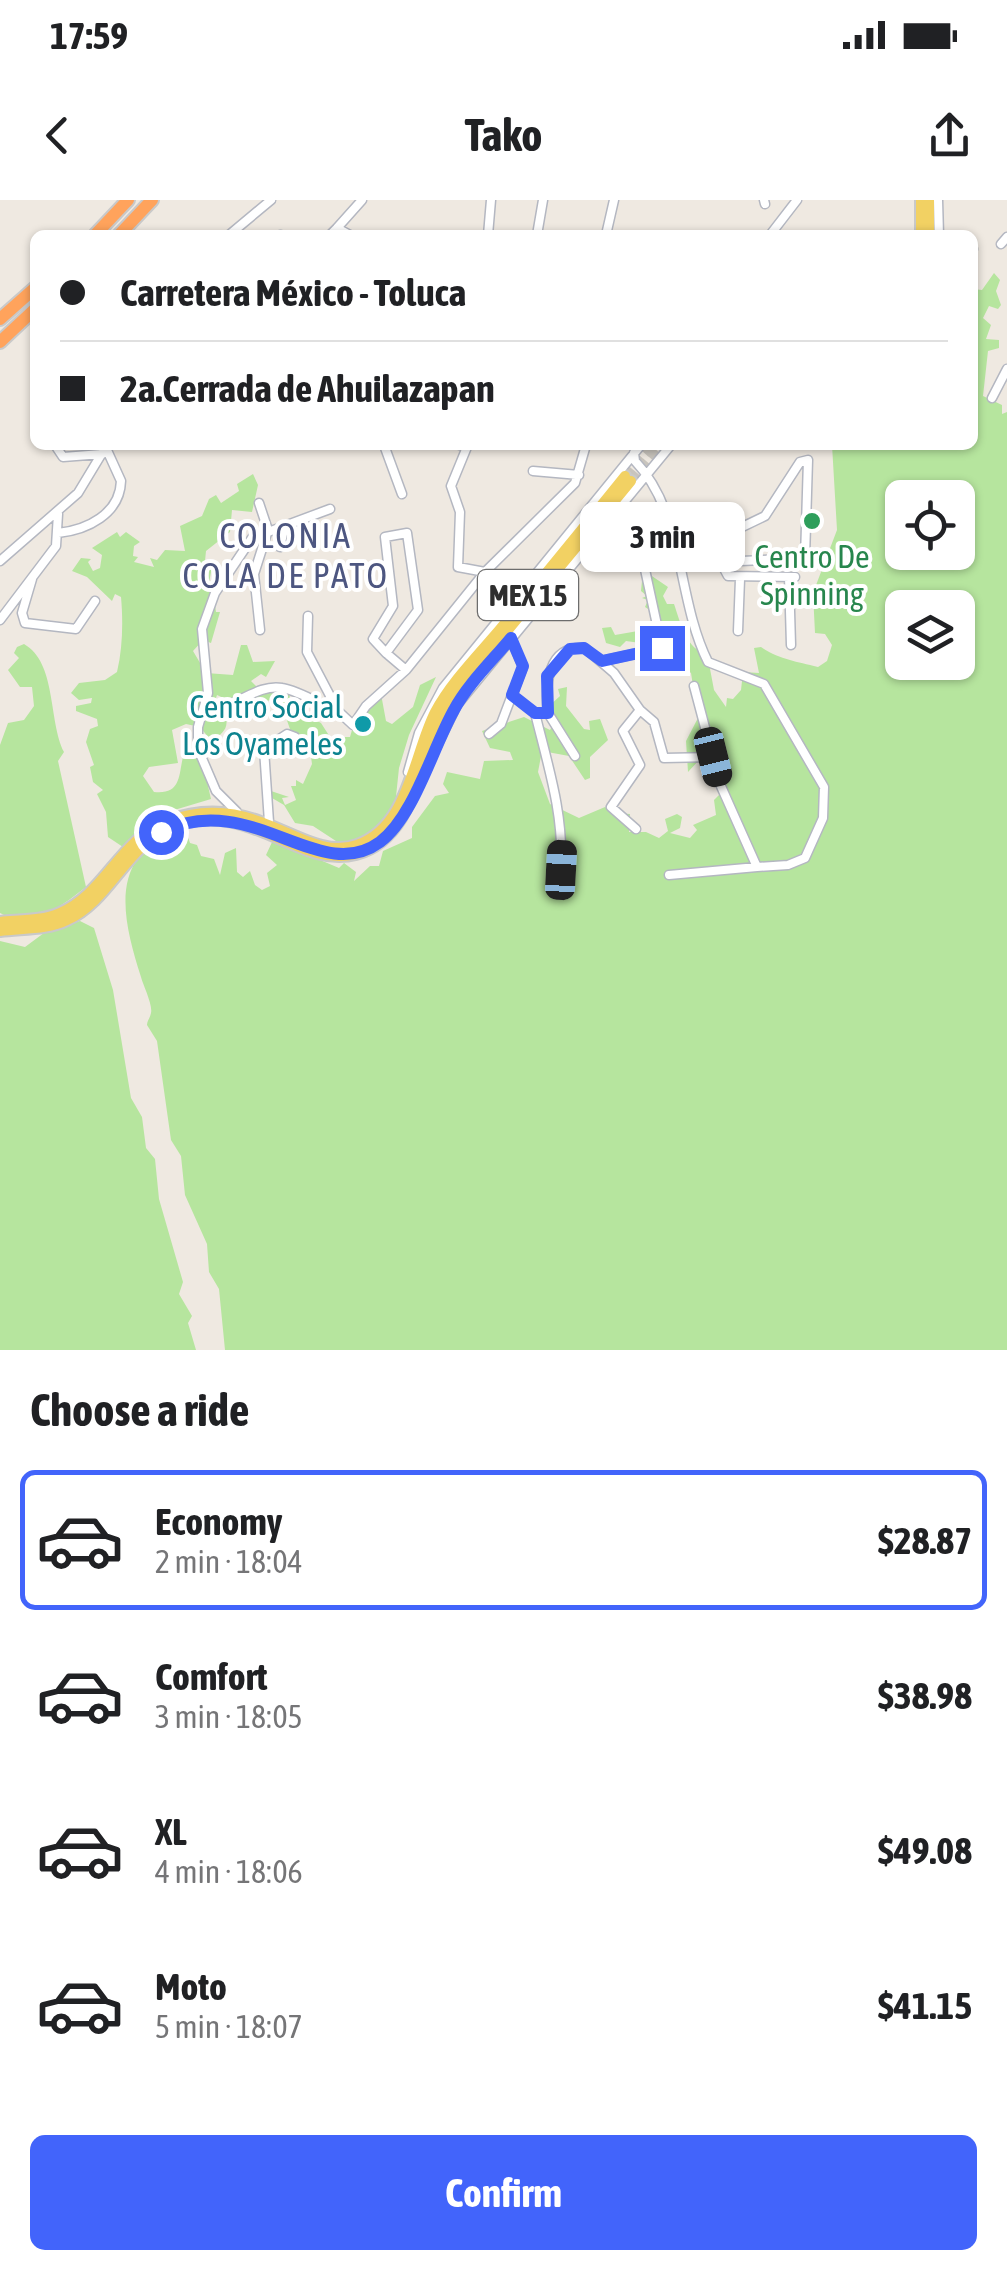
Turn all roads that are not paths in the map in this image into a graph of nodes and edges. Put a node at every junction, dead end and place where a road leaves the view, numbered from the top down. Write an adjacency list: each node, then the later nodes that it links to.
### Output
1 (128, 200): 12 (highway)
2 (152, 200): 13 (highway)
3 (271, 200): 14 (street)
4 (362, 200): 15 (street)
5 (491, 200): 16 (street)
6 (543, 200): 17 (street)
7 (614, 200): 18 (street)
8 (921, 200): 20 (main road)
9 (929, 200): 21 (main road)
10 (938, 200): 22 (street)
11 (795, 202): 19 (street)
12 (100, 230)
13 (125, 230)
14 (234, 230)
15 (334, 230)
16 (488, 230)
17 (538, 230)
18 (607, 230)
19 (774, 230)
20 (924, 230)
21 (926, 230)
22 (940, 230)
23 (30, 292): 25 (highway)
24 (30, 314): 26 (highway)
25 (0, 318)
26 (0, 342)
27 (1007, 369): 28 (street)
28 (992, 398)
29 (58, 450): 30 (street)
30 (100, 450)
31 (104, 450): 46 (street)
32 (106, 450): 49 (street)
33 (386, 450): 42 (street)
34 (464, 450): 55 (street)
35 (585, 450): 41 (street)
36 (637, 450): 38 (street)
37 (661, 450): 40 (street)
38 (634, 454): 40 (street); 80 (street)
39 (533, 471): 41 (street)
40 (648, 472): 44 (street); 52 (street)
41 (580, 475): 55 (street)
42 (402, 494)
43 (259, 503): 48 (street)
44 (623, 503): 63 (street); 66 (street)
45 (330, 508): 47 (street)
46 (58, 514): 49 (street); 53 (street)
47 (285, 524): 48 (street); 51 (street)
48 (268, 530): 61 (street); 70 (street)
49 (58, 533): 57 (street)
50 (711, 542): 52 (street); 54 (street); 54 (street)
51 (280, 547)
52 (675, 551): 84 (street)
53 (0, 561)
54 (718, 562): 56 (street)
55 (485, 572): 67 (street)
56 (740, 578): 62 (street); 64 (street)
57 (32, 580): 58 (street); 60 (street)
58 (95, 602)
59 (308, 616): 72 (street)
60 (0, 620)
61 (260, 630)
62 (738, 630)
63 (511, 638): 69 (street); 79 (street)
64 (791, 645)
65 (386, 653): 65 (street); 67 (street)
66 (602, 661): 71 (street); 74 (street)
67 (406, 670): 72 (street)
68 (694, 686): 78 (street)
69 (512, 695): 73 (street); 75 (street)
70 (209, 710): 72 (street); 81 (street)
71 (640, 710): 78 (street); 83 (street)
72 (338, 711)
73 (535, 713): 74 (street); 85 (street)
74 (548, 713): 77 (street)
75 (489, 734)
76 (295, 737): 82 (street)
77 (575, 756)
78 (713, 757): 84 (street)
79 (415, 787): 80 (main road, MEX 15); 88 (main road, MEX 15)
80 (404, 794): 82 (main road, MEX 15)
81 (237, 812): 82 (main road, MEX 15); 87 (main road, MEX 15)
82 (270, 822)
83 (636, 829)
84 (757, 867): 86 (street)
85 (561, 870)
86 (669, 875)
87 (0, 922)
88 (0, 931)

